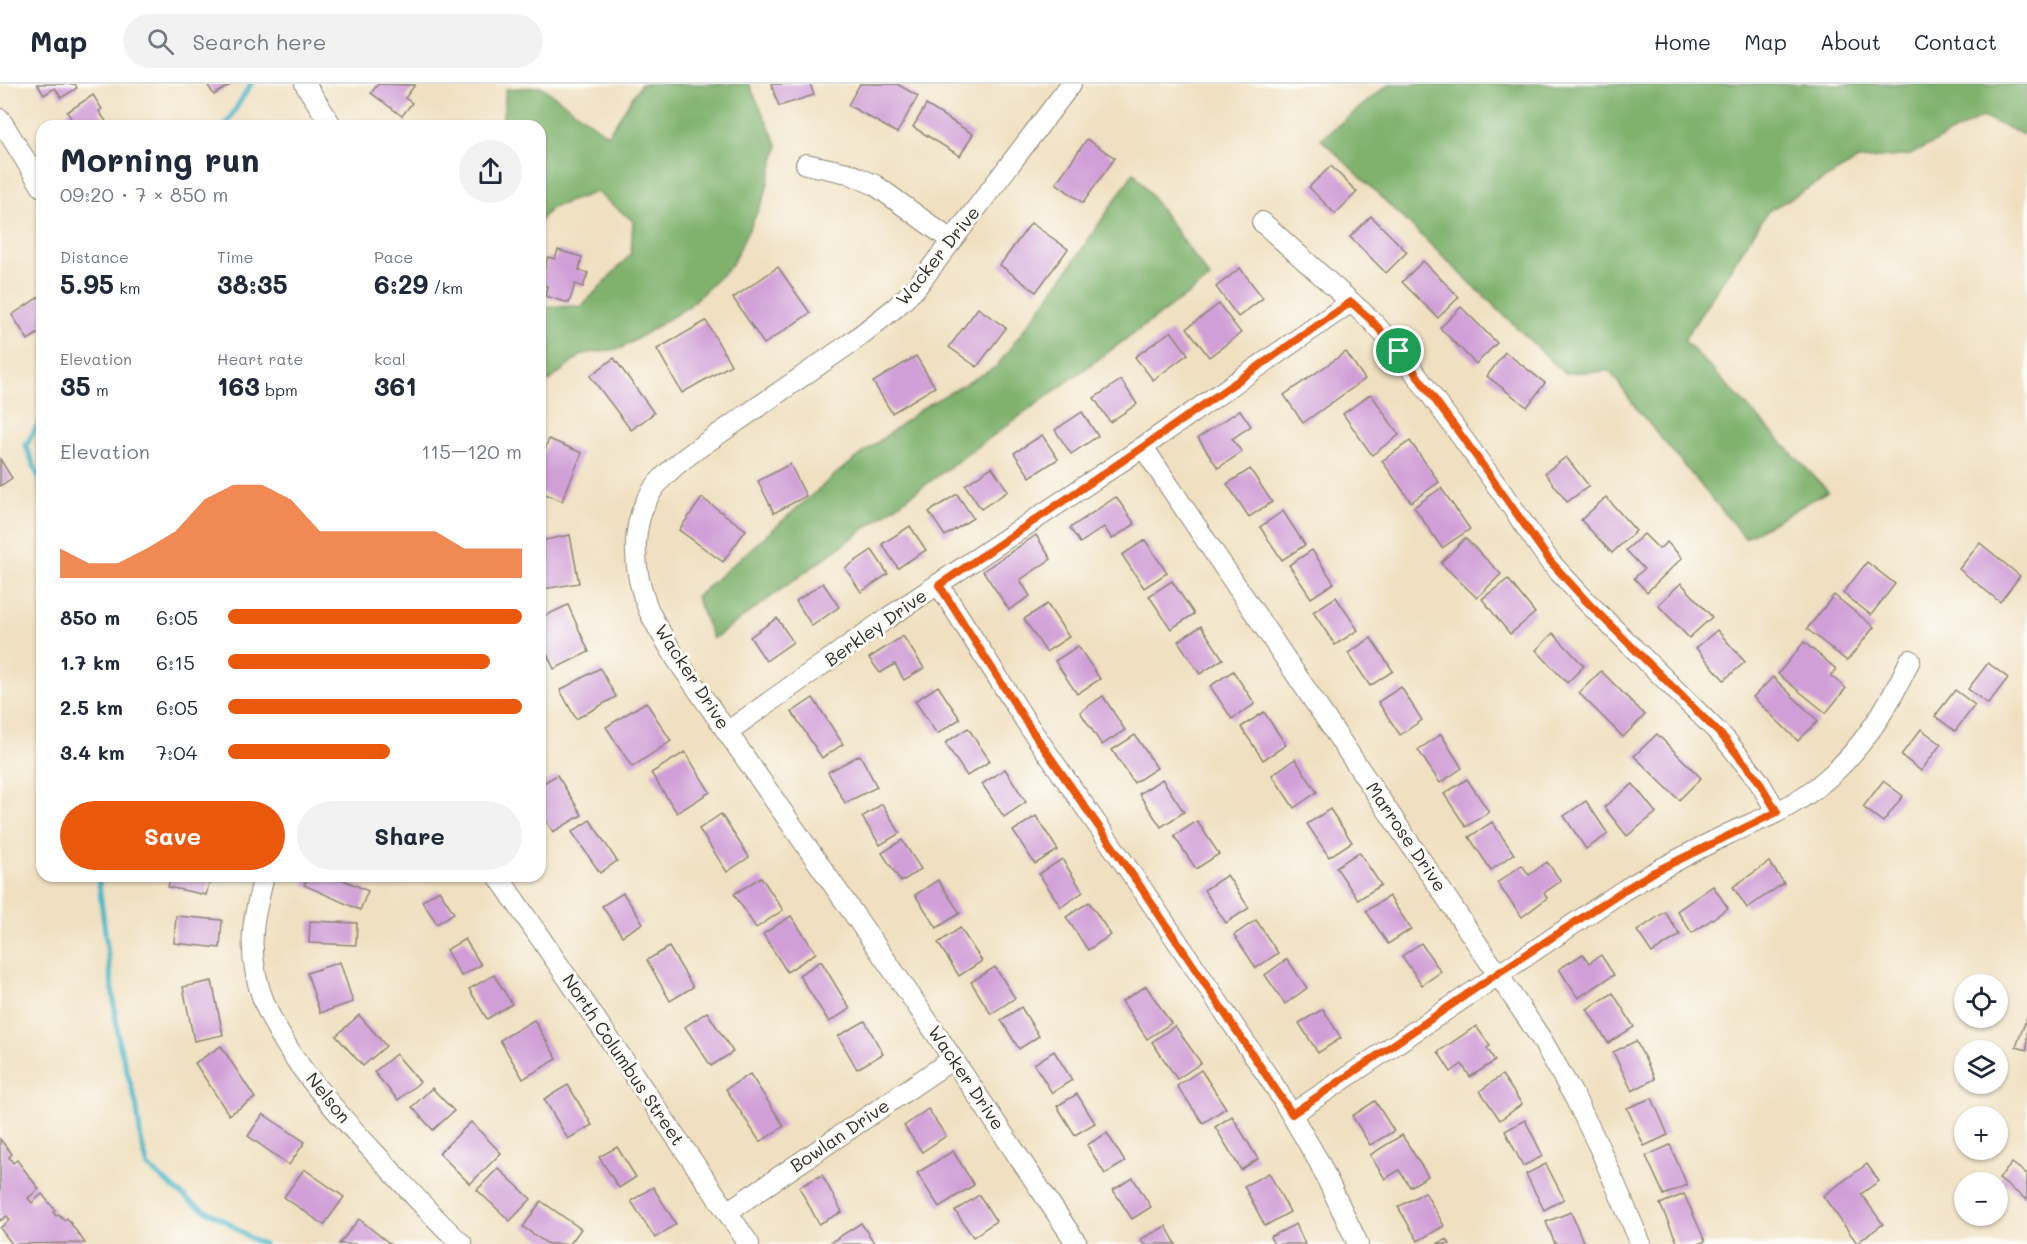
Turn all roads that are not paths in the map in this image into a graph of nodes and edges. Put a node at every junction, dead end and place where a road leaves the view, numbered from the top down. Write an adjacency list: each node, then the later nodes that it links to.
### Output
1 (305, 84): 4 (street)
2 (1071, 84): 8 (street, Wacker Drive)
3 (0, 119): 6 (street)
4 (328, 120)
5 (806, 164): 8 (street)
6 (36, 177)
7 (1262, 222): 9 (street)
8 (952, 241): 13 (street, Wacker Drive)
9 (1351, 302): 10 (street, Berkley Drive); 14 (street)
10 (1143, 447): 11 (street, Berkley Drive); 17 (street, Marrose Drive)
11 (939, 585): 13 (street, Berkley Drive); 19 (street)
12 (1910, 660): 14 (street)
13 (728, 732): 18 (street, Wacker Drive)
14 (1777, 812): 17 (street)
15 (262, 882): 21 (street, Nelson)
16 (502, 882): 20 (street, North Columbus Street)
17 (1498, 973): 19 (street); 25 (street, Marrose Drive)
18 (953, 1059): 20 (street, Bowlan Drive); 23 (street, Wacker Drive)
19 (1292, 1114): 24 (street)
20 (727, 1212): 22 (street, North Columbus Street)
21 (462, 1244)
22 (749, 1244)
23 (1077, 1244)
24 (1358, 1244)
25 (1641, 1244)

